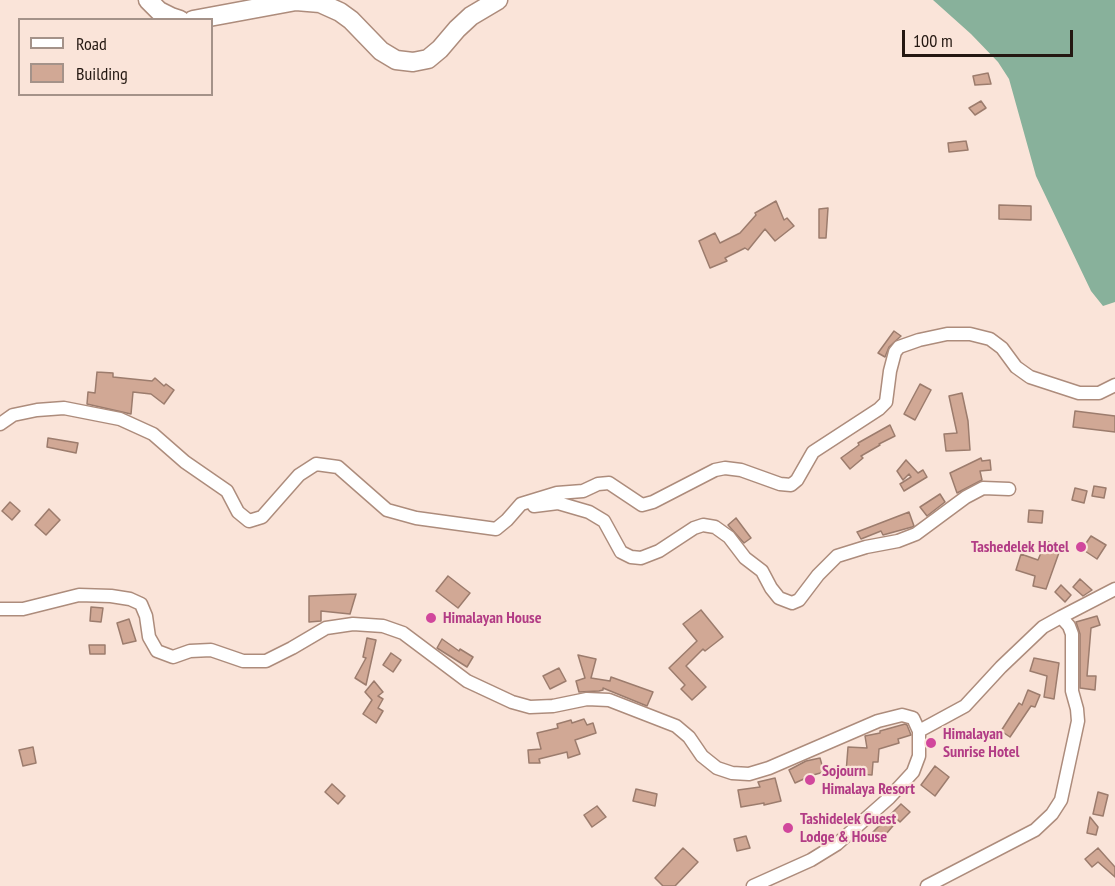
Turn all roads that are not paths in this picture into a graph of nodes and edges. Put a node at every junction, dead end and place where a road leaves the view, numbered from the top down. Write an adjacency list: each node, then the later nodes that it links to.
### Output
1 (148, 0): 3 (highway)
2 (498, 0): 4 (highway)
3 (171, 18)
4 (204, 18)
5 (1115, 385): 8 (street)
6 (0, 424): 8 (street)
7 (1009, 489): 8 (street)
8 (507, 520)
9 (1115, 589): 11 (street)
10 (0, 609): 12 (street)
11 (1061, 617): 12 (street); 14 (street)
12 (919, 730): 13 (street)
13 (753, 886)
14 (927, 886)

